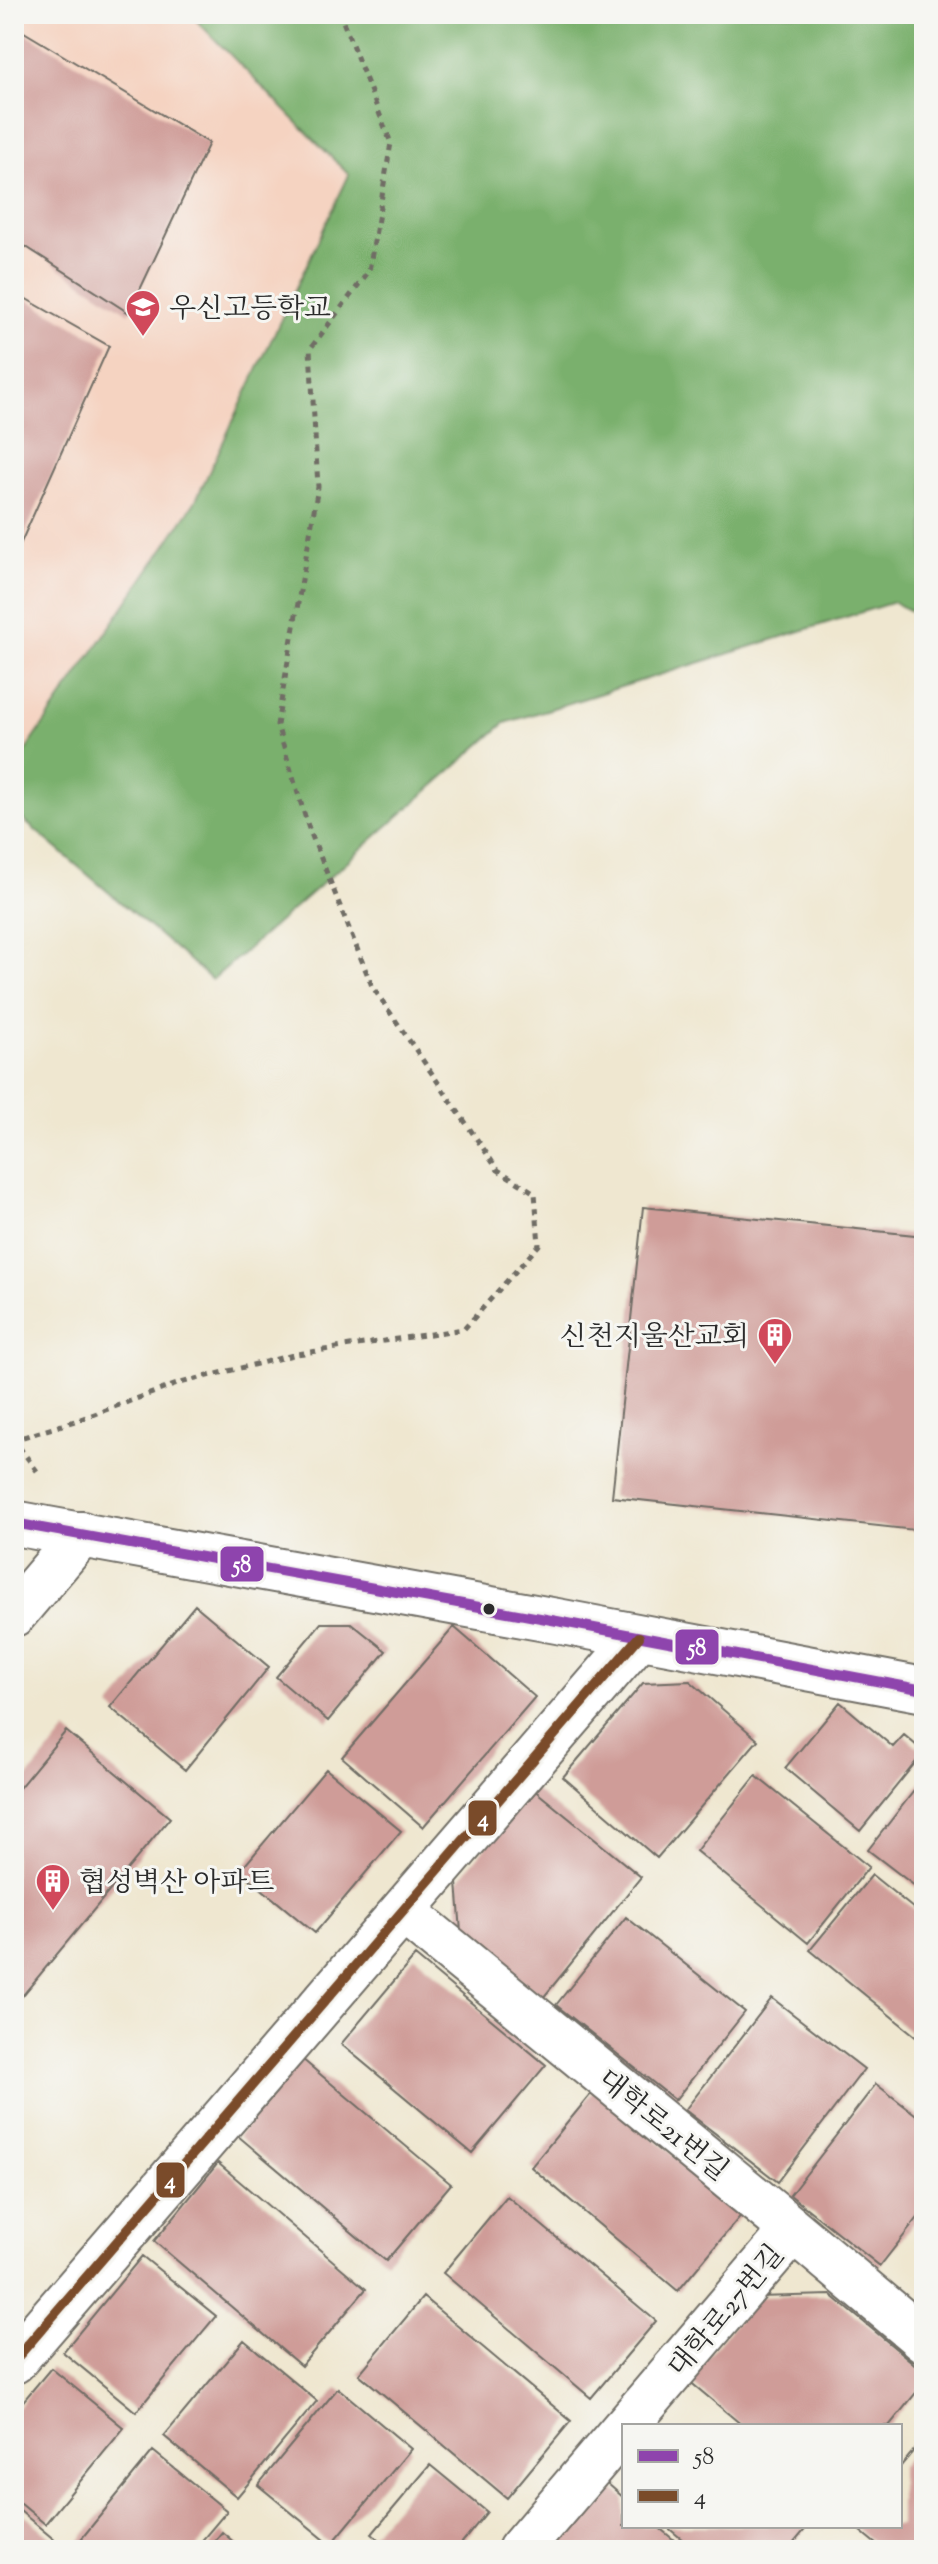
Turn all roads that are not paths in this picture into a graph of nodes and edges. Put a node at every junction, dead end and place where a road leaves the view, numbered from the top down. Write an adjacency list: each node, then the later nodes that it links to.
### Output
1 (14, 1523): 2 (street)
2 (82, 1534): 3 (street); 4 (street)
3 (14, 1614)
4 (639, 1637): 5 (street); 6 (street)
5 (924, 1690)
6 (403, 1911): 7 (street, 대학로21번길); 9 (street)
7 (793, 2230): 8 (street, 대학로21번길); 10 (street, 대학로27번길)
8 (924, 2340)
9 (14, 2361)
10 (628, 2424)
11 (622, 2431): 12 (street, 대학로27번길)
12 (520, 2550)

